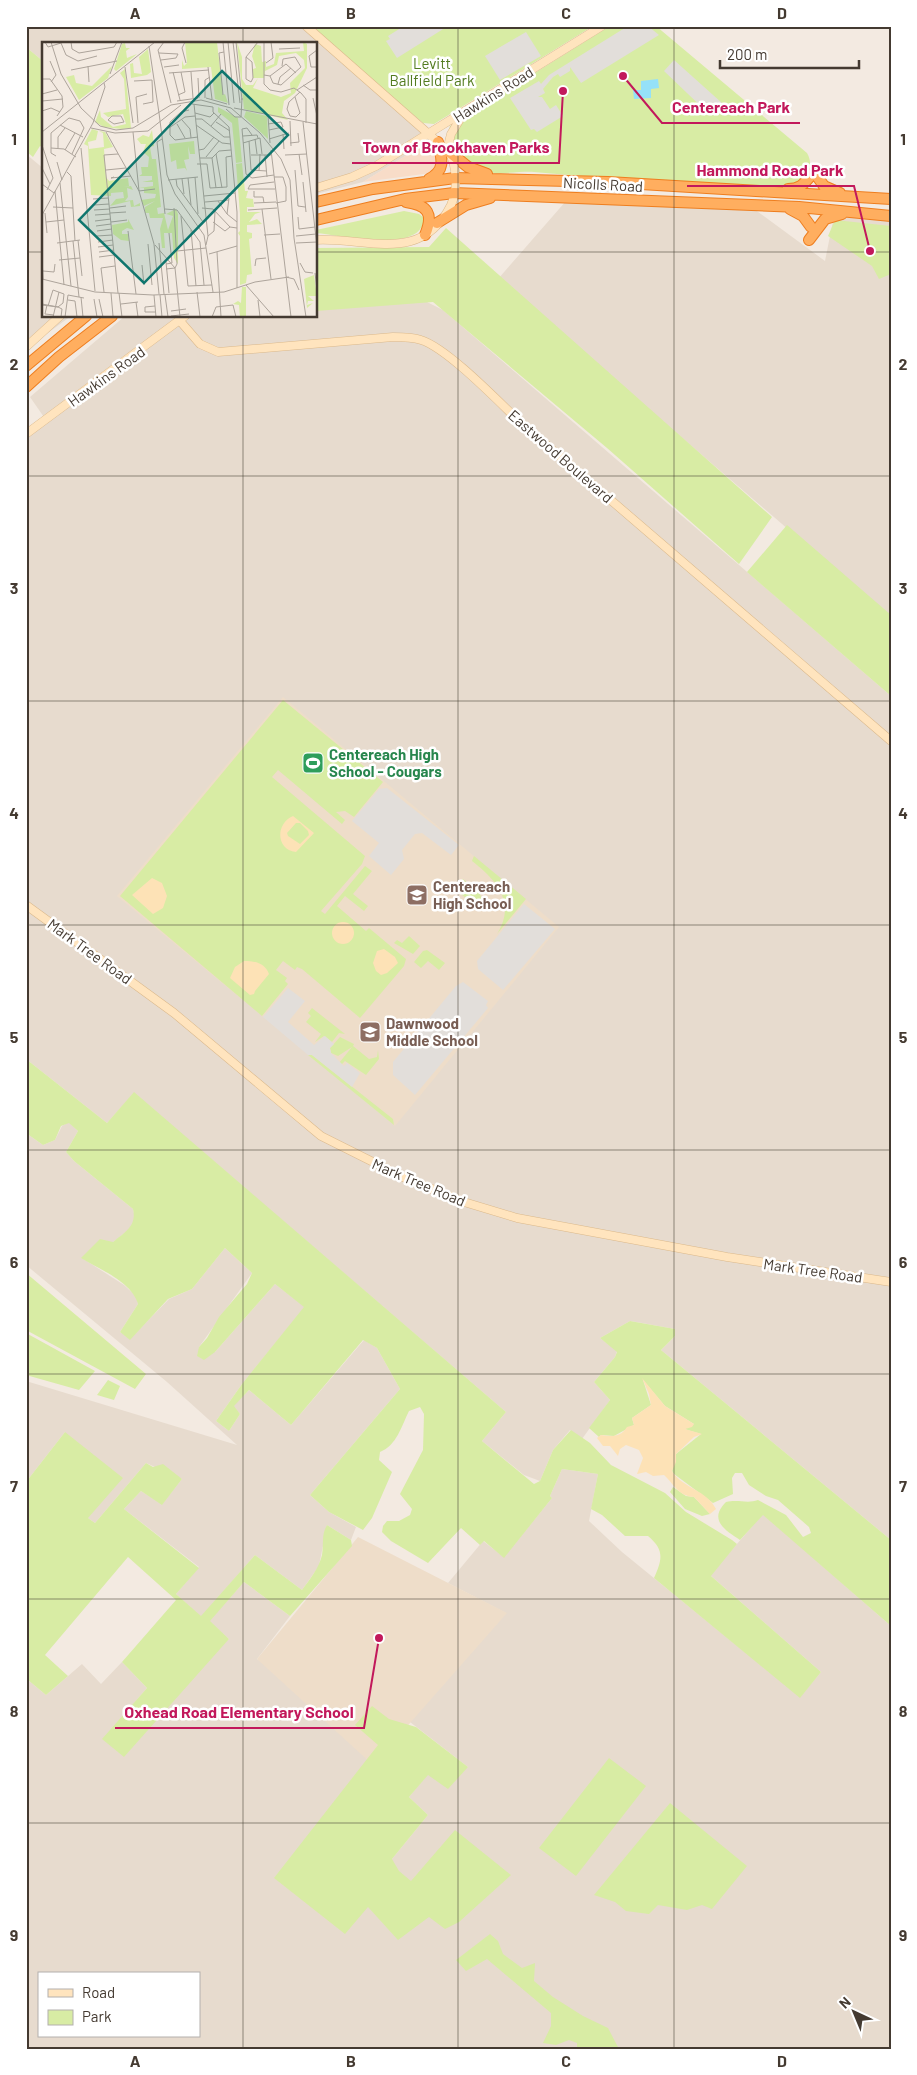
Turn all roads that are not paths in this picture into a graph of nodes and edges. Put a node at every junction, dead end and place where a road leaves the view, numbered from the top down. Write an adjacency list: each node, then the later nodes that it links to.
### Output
1 (299, 26): 4 (street)
2 (306, 26): 4 (street)
3 (602, 26): 5 (street, Hawkins Road)
4 (349, 66): 6 (street)
5 (469, 109): 6 (street, Hawkins Road); 8 (street)
6 (429, 134): 7 (street); 12 (street, Hawkins Road)
7 (438, 142): 8 (street); 11 (highway)
8 (447, 150): 9 (street); 10 (highway)
9 (455, 178): 10 (highway, Nicolls Road); 11 (highway, Nicolls Road); 14 (street)
10 (498, 178): 13 (highway, Nicolls Road)
11 (426, 180): 19 (highway, Nicolls Road)
12 (318, 187)
13 (769, 191): 16 (highway, Nicolls Road); 16 (highway)
14 (454, 193): 15 (highway, Nicolls Road); 18 (highway, Nicolls Road); 24 (street)
15 (503, 196): 20 (highway, Nicolls Road); 24 (highway)
16 (851, 197): 17 (highway, Nicolls Road)
17 (891, 199)
18 (395, 201): 23 (highway, Nicolls Road); 26 (highway)
19 (318, 202)
20 (784, 207): 21 (highway, Nicolls Road); 25 (highway)
21 (858, 211): 22 (highway, Nicolls Road); 28 (highway)
22 (891, 216)
23 (318, 220)
24 (437, 223): 26 (street)
25 (811, 227)
26 (425, 235): 27 (street)
27 (318, 240)
28 (809, 240)
29 (58, 318): 33 (street)
30 (84, 318): 34 (highway)
31 (109, 318): 35 (highway)
32 (182, 318): 36 (street, Hawkins Road); 37 (street, Eastwood Boulevard)
33 (26, 347)
34 (26, 366)
35 (26, 387)
36 (26, 434)
37 (891, 741)
38 (26, 905): 39 (street, Mark Tree Road)
39 (891, 1282)

